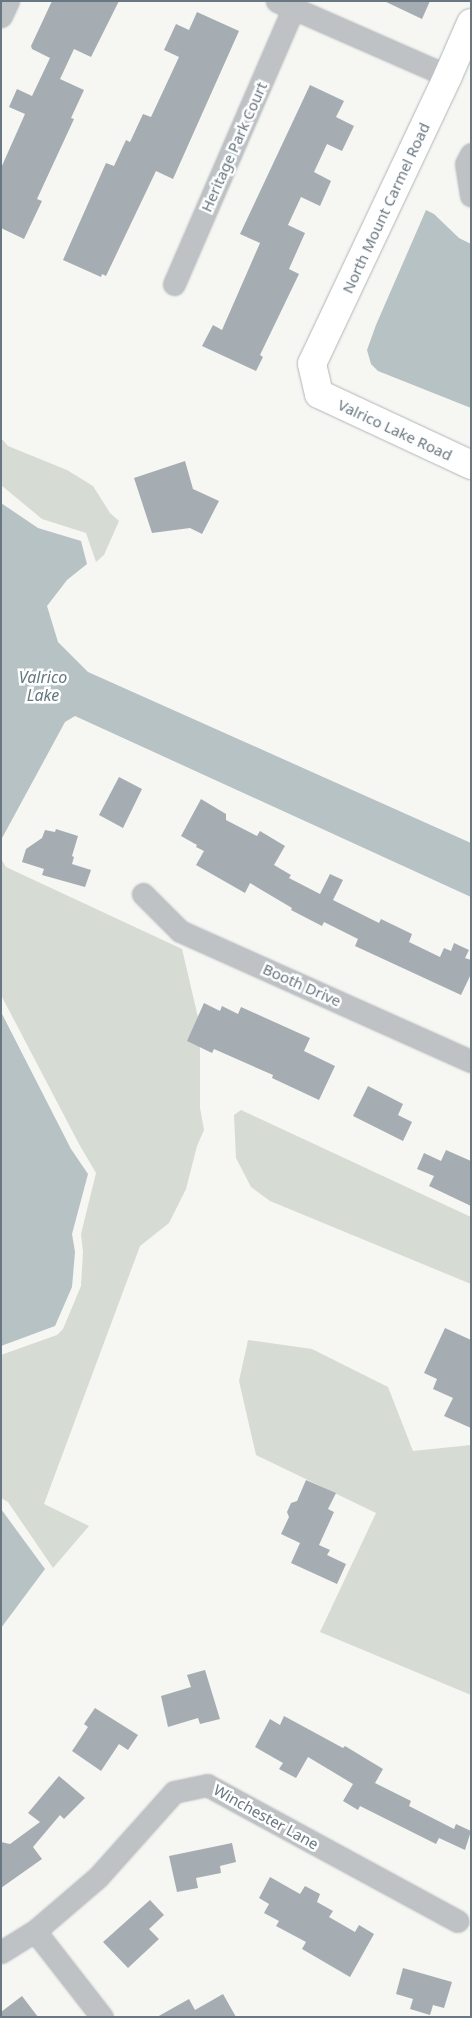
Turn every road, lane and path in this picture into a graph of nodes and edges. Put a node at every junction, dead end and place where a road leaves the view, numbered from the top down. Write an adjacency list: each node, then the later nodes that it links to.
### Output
1 (8, 1): 3 (street)
2 (285, 5): 5 (street); 8 (street, Heritage Park Court)
3 (1, 16)
4 (471, 23): 5 (street, North Mount Carmel Road)
5 (448, 76): 9 (street, North Mount Carmel Road)
6 (471, 154): 7 (street)
7 (471, 196)
8 (174, 284)
9 (319, 394): 10 (street, Valrico Lake Road)
10 (471, 465)
11 (143, 894): 12 (street, Booth Drive)
12 (471, 1062)
13 (458, 1921): 14 (street, Winchester Lane)
14 (35, 1930): 15 (street, Winchester Lane); 16 (street)
15 (1, 1952)
16 (102, 2017)

